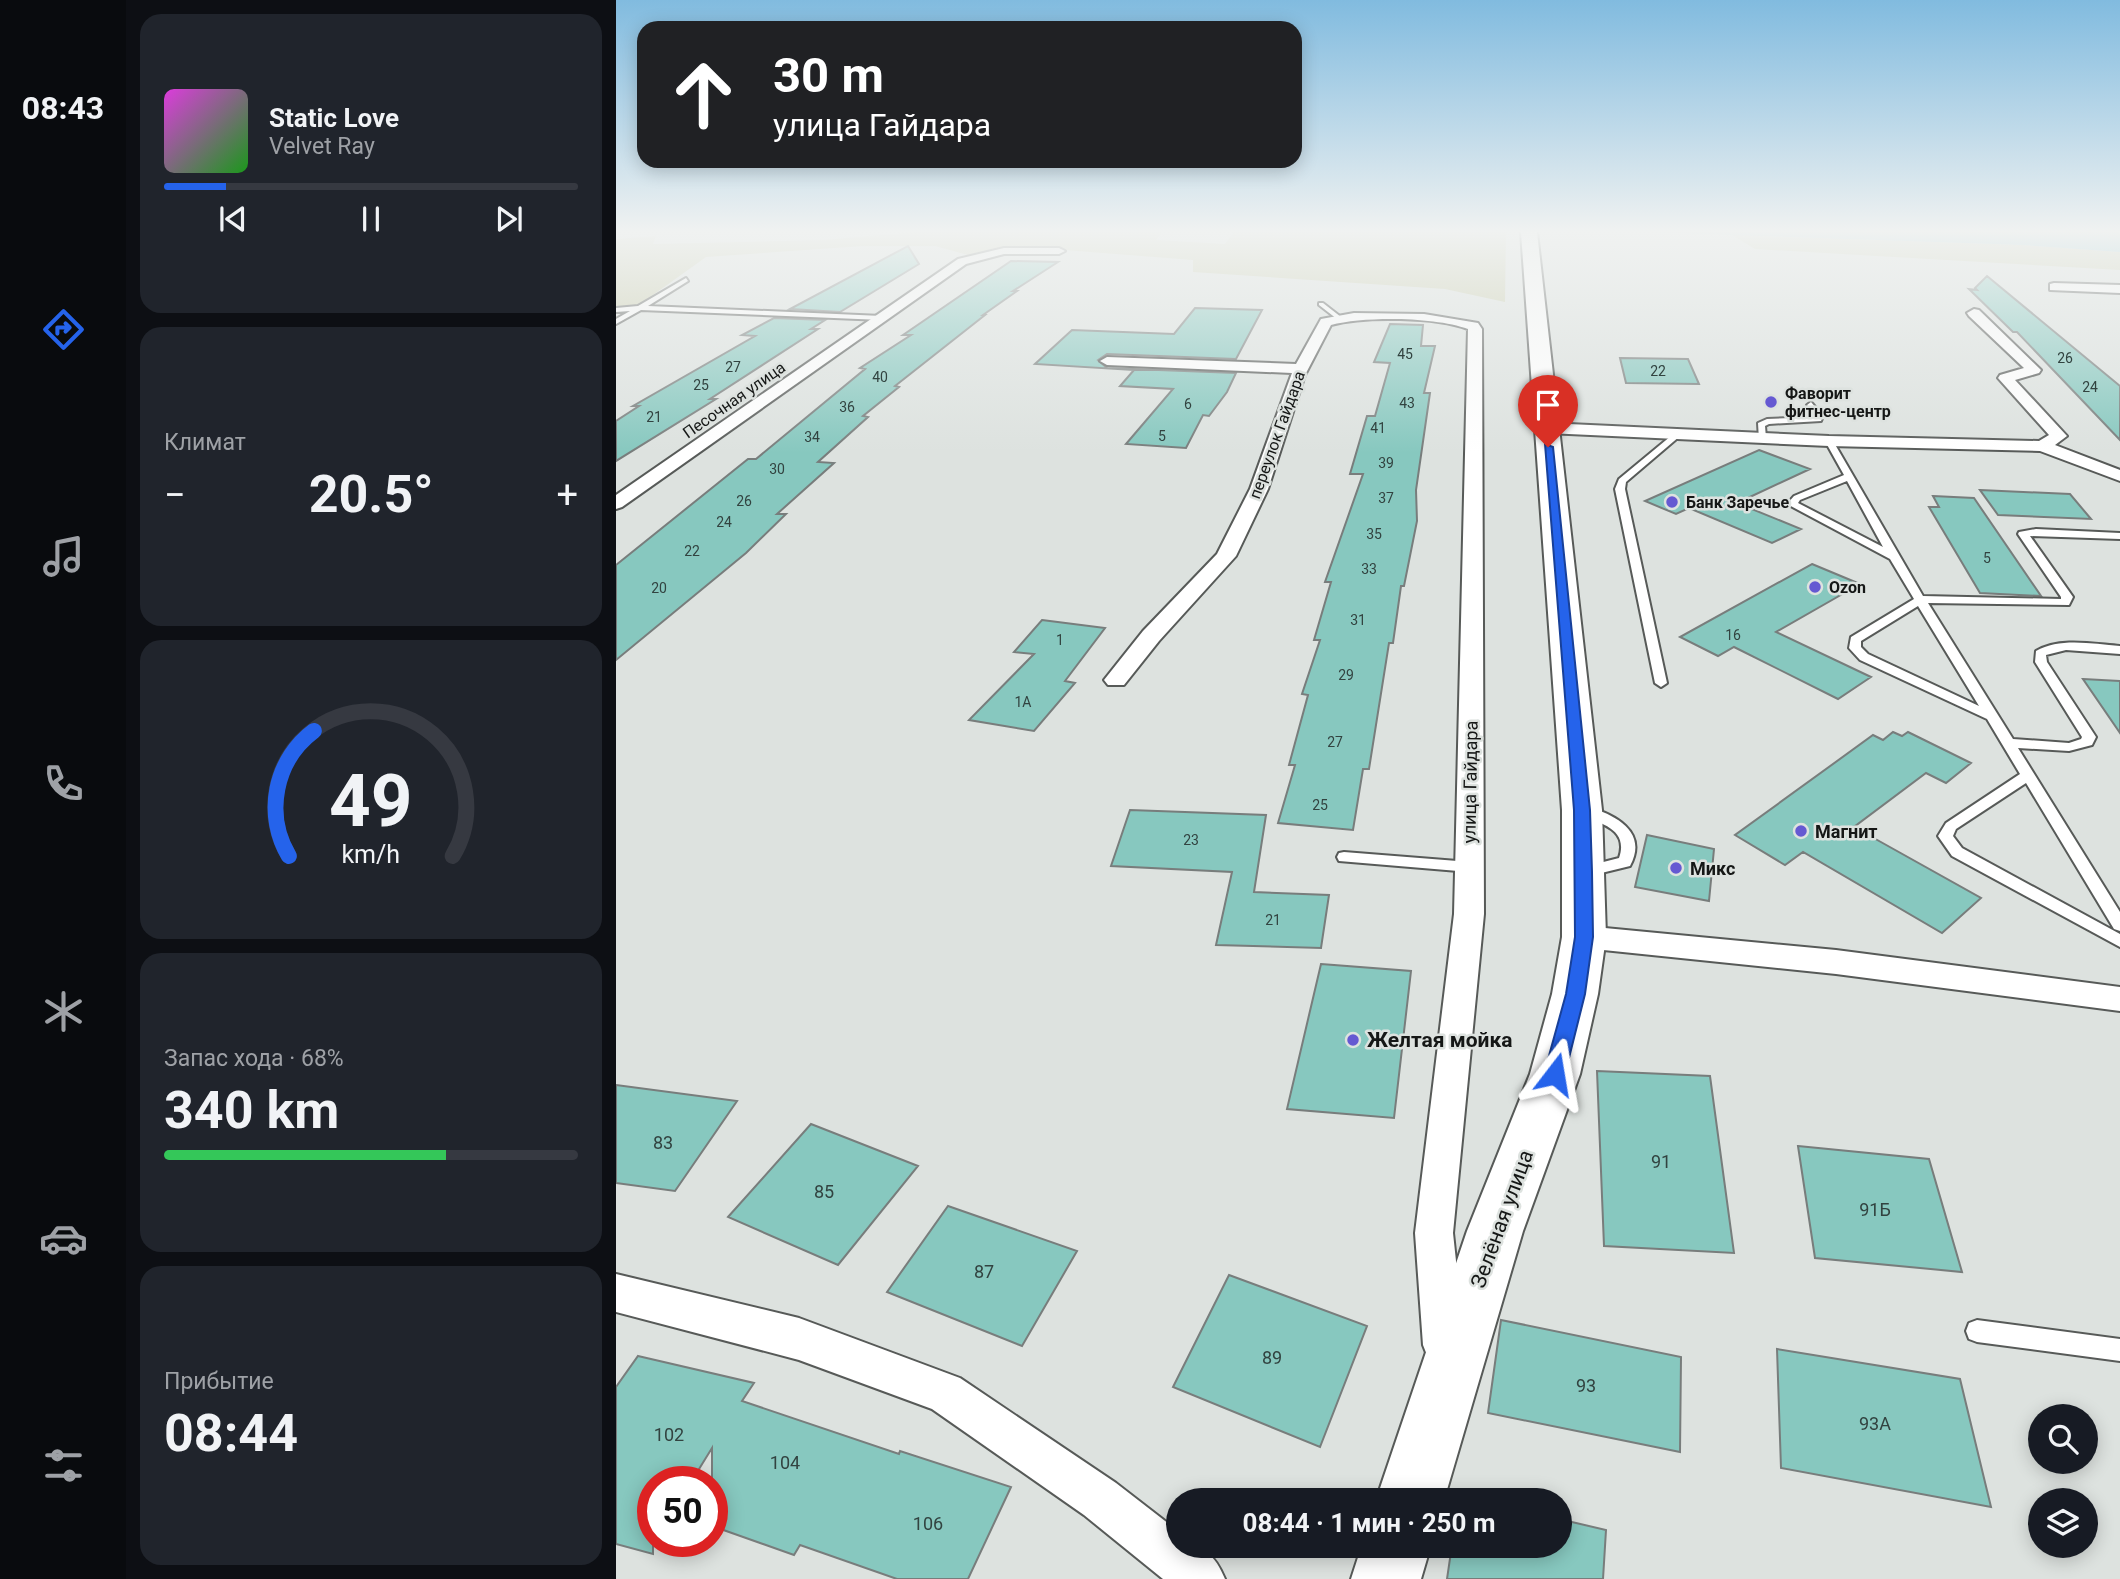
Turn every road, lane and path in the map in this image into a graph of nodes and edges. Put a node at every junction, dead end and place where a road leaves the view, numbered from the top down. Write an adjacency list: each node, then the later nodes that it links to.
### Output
1 (644, 306): 4 (lane)
2 (899, 306): 8 (street, Песочная улица)
3 (1534, 306): 13 (main road)
4 (640, 308): 5 (lane); 8 (lane); 9 (lane)
5 (616, 310)
6 (1974, 313): 17 (street)
7 (1331, 314): 11 (street, переулок Гайдара); 32 (street, улица Гайдара)
8 (882, 318): 20 (street, Песочная улица)
9 (616, 322)
10 (1107, 361): 11 (street)
11 (1300, 369): 25 (street, переулок Гайдара)
12 (1811, 405): 15 (lane)
13 (1547, 428): 14 (street); 30 (main road)
14 (1677, 434): 15 (street); 26 (lane)
15 (1762, 438): 16 (street)
16 (1829, 441): 17 (street); 18 (lane)
17 (2042, 446): 19 (street)
18 (1850, 476): 22 (lane); 22 (lane)
19 (2120, 476)
20 (616, 503)
21 (2120, 536): 23 (lane)
22 (1894, 557): 23 (lane)
23 (1921, 599): 27 (lane); 27 (lane)
24 (2120, 650): 28 (lane)
25 (1116, 680)
26 (1661, 683)
27 (1993, 717): 28 (lane)
28 (2009, 743): 29 (lane)
29 (2029, 774): 34 (lane); 36 (lane)
30 (1582, 810): 33 (main road); 33 (lane)
31 (1344, 857): 32 (lane)
32 (1469, 867): 41 (street, улица Гайдара)
33 (1584, 872): 35 (main road)
34 (2120, 925)
35 (1584, 937): 37 (street); 41 (main road, Зелёная улица)
36 (2120, 941)
37 (2120, 999)
38 (616, 1293): 44 (street)
39 (1977, 1331): 40 (lane)
40 (2120, 1350)
41 (1447, 1378): 42 (main road, Зелёная улица)
42 (1414, 1488)
43 (1393, 1558): 45 (main road)
44 (1201, 1579)
45 (1386, 1579)

